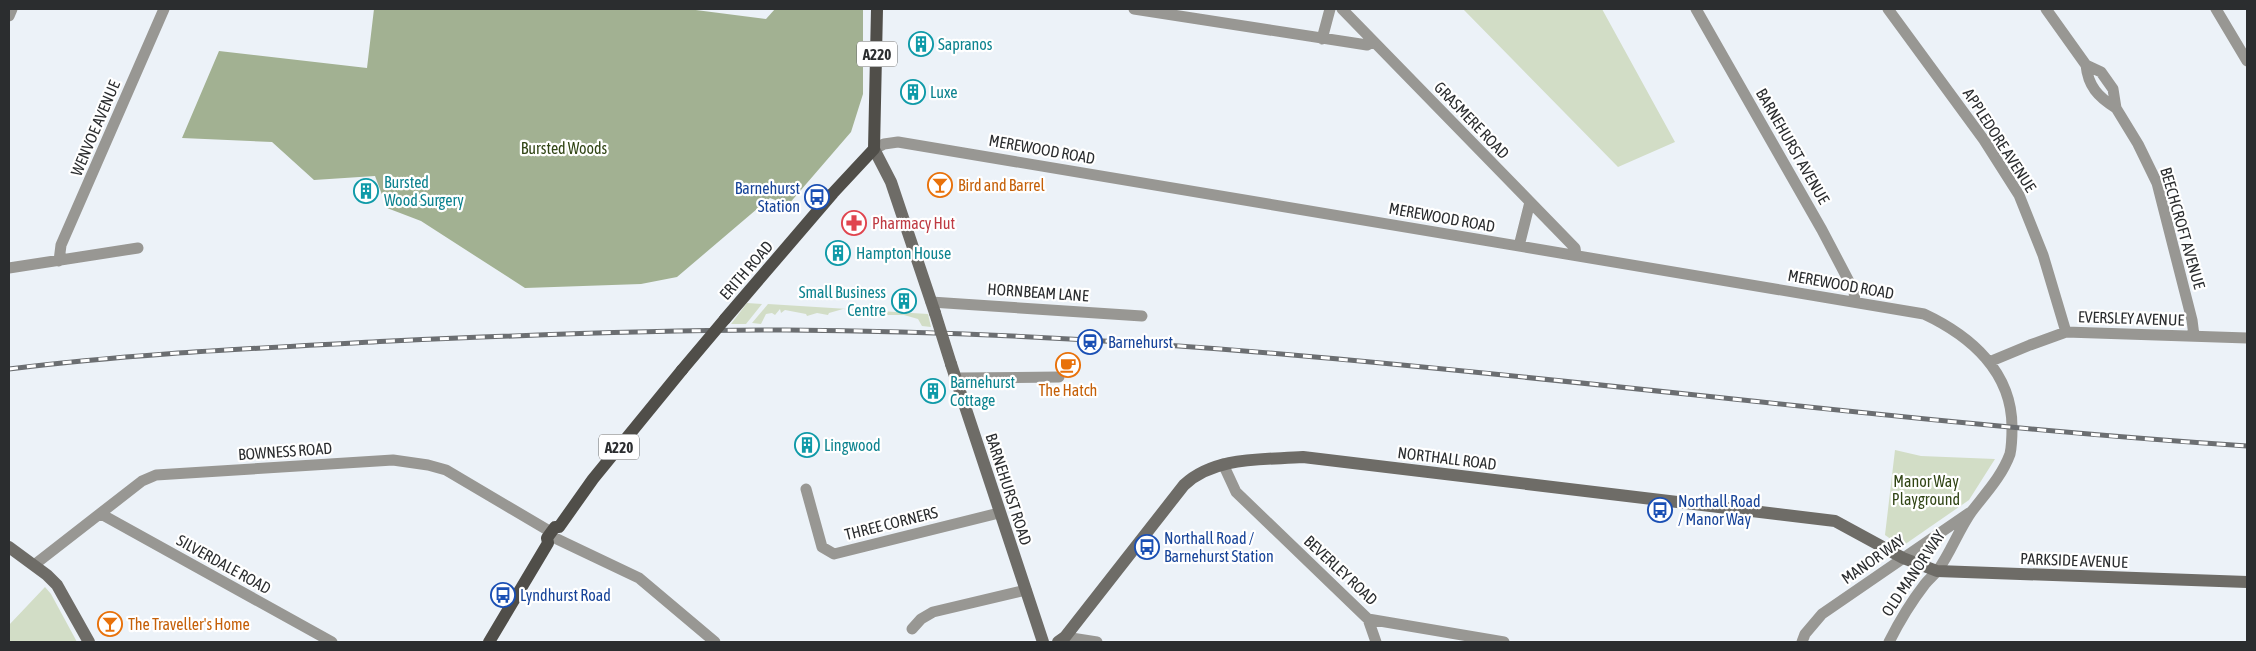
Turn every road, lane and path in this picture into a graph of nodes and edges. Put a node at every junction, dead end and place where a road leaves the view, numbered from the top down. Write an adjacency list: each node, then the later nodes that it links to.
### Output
1 (12, 9): 11 (street)
2 (164, 9): 22 (street, WENVOE AVENUE)
3 (877, 9): 17 (main road, A220)
4 (1134, 9): 12 (street)
5 (1330, 9): 12 (street)
6 (1342, 9): 13 (street, GRASMERE ROAD)
7 (1696, 9): 24 (street, BARNEHURST AVENUE)
8 (1888, 9): 27 (street, APPLEDORE AVENUE)
9 (2046, 9): 15 (street, BEECHCROFT AVENUE)
10 (2216, 9): 14 (street)
11 (9, 16)
12 (1322, 39): 13 (street)
13 (1374, 42): 18 (street, GRASMERE ROAD)
14 (2247, 61)
15 (2086, 65): 16 (street, BEECHCROFT AVENUE); 16 (street, BEECHCROFT AVENUE)
16 (2116, 108): 28 (street, BEECHCROFT AVENUE)
17 (874, 150): 19 (street, MEREWOOD ROAD); 25 (street, BARNEHURST ROAD); 38 (main road, ERITH ROAD / A220, bridge)
18 (1530, 202): 19 (street); 21 (street, GRASMERE ROAD)
19 (1519, 246): 21 (street, MEREWOOD ROAD)
20 (138, 248): 22 (street)
21 (1576, 255): 24 (street, MEREWOOD ROAD)
22 (59, 261): 23 (street)
23 (9, 268)
24 (1855, 302): 30 (street, MEREWOOD ROAD)
25 (933, 307): 26 (street, HORNBEAM LANE); 32 (street, BARNEHURST ROAD, bridge)
26 (1142, 316)
27 (2066, 332): 28 (street, EVERSLEY AVENUE); 30 (street, EVERSLEY AVENUE)
28 (2194, 336): 29 (street, EVERSLEY AVENUE)
29 (2247, 338)
30 (1990, 362): 35 (street, OLD MANOR WAY)
31 (1059, 377): 32 (street)
32 (956, 378): 36 (street, BARNEHURST ROAD)
33 (1223, 464): 40 (street, NORTHALL ROAD); 45 (street, BEVERLEY ROAD); 47 (street, NORTHALL ROAD)
34 (806, 489): 36 (street, THREE CORNERS)
35 (1972, 511): 40 (street, MANOR WAY); 42 (street, OLD MANOR WAY)
36 (999, 513): 44 (street, BARNEHURST ROAD)
37 (101, 514): 38 (street, BOWNESS ROAD); 41 (street, BOWNESS ROAD); 49 (street, SILVERDALE ROAD)
38 (554, 535): 50 (main road, ERITH ROAD / A220); 51 (street, BOWNESS ROAD)
39 (9, 547): 41 (street)
40 (1903, 558): 42 (street, PARKSIDE AVENUE); 56 (street, MANOR WAY)
41 (34, 566): 48 (street)
42 (1937, 571): 43 (street, PARKSIDE AVENUE); 57 (street, OLD MANOR WAY)
43 (2247, 582)
44 (1026, 590): 46 (street); 52 (street, BARNEHURST ROAD)
45 (1368, 619): 54 (street); 55 (street, BEVERLEY ROAD)
46 (912, 629)
47 (1061, 640): 53 (street)
48 (89, 642)
49 (332, 642)
50 (489, 642)
51 (715, 642)
52 (1043, 642)
53 (1097, 642)
54 (1376, 642)
55 (1504, 642)
56 (1802, 642)
57 (1889, 642)

